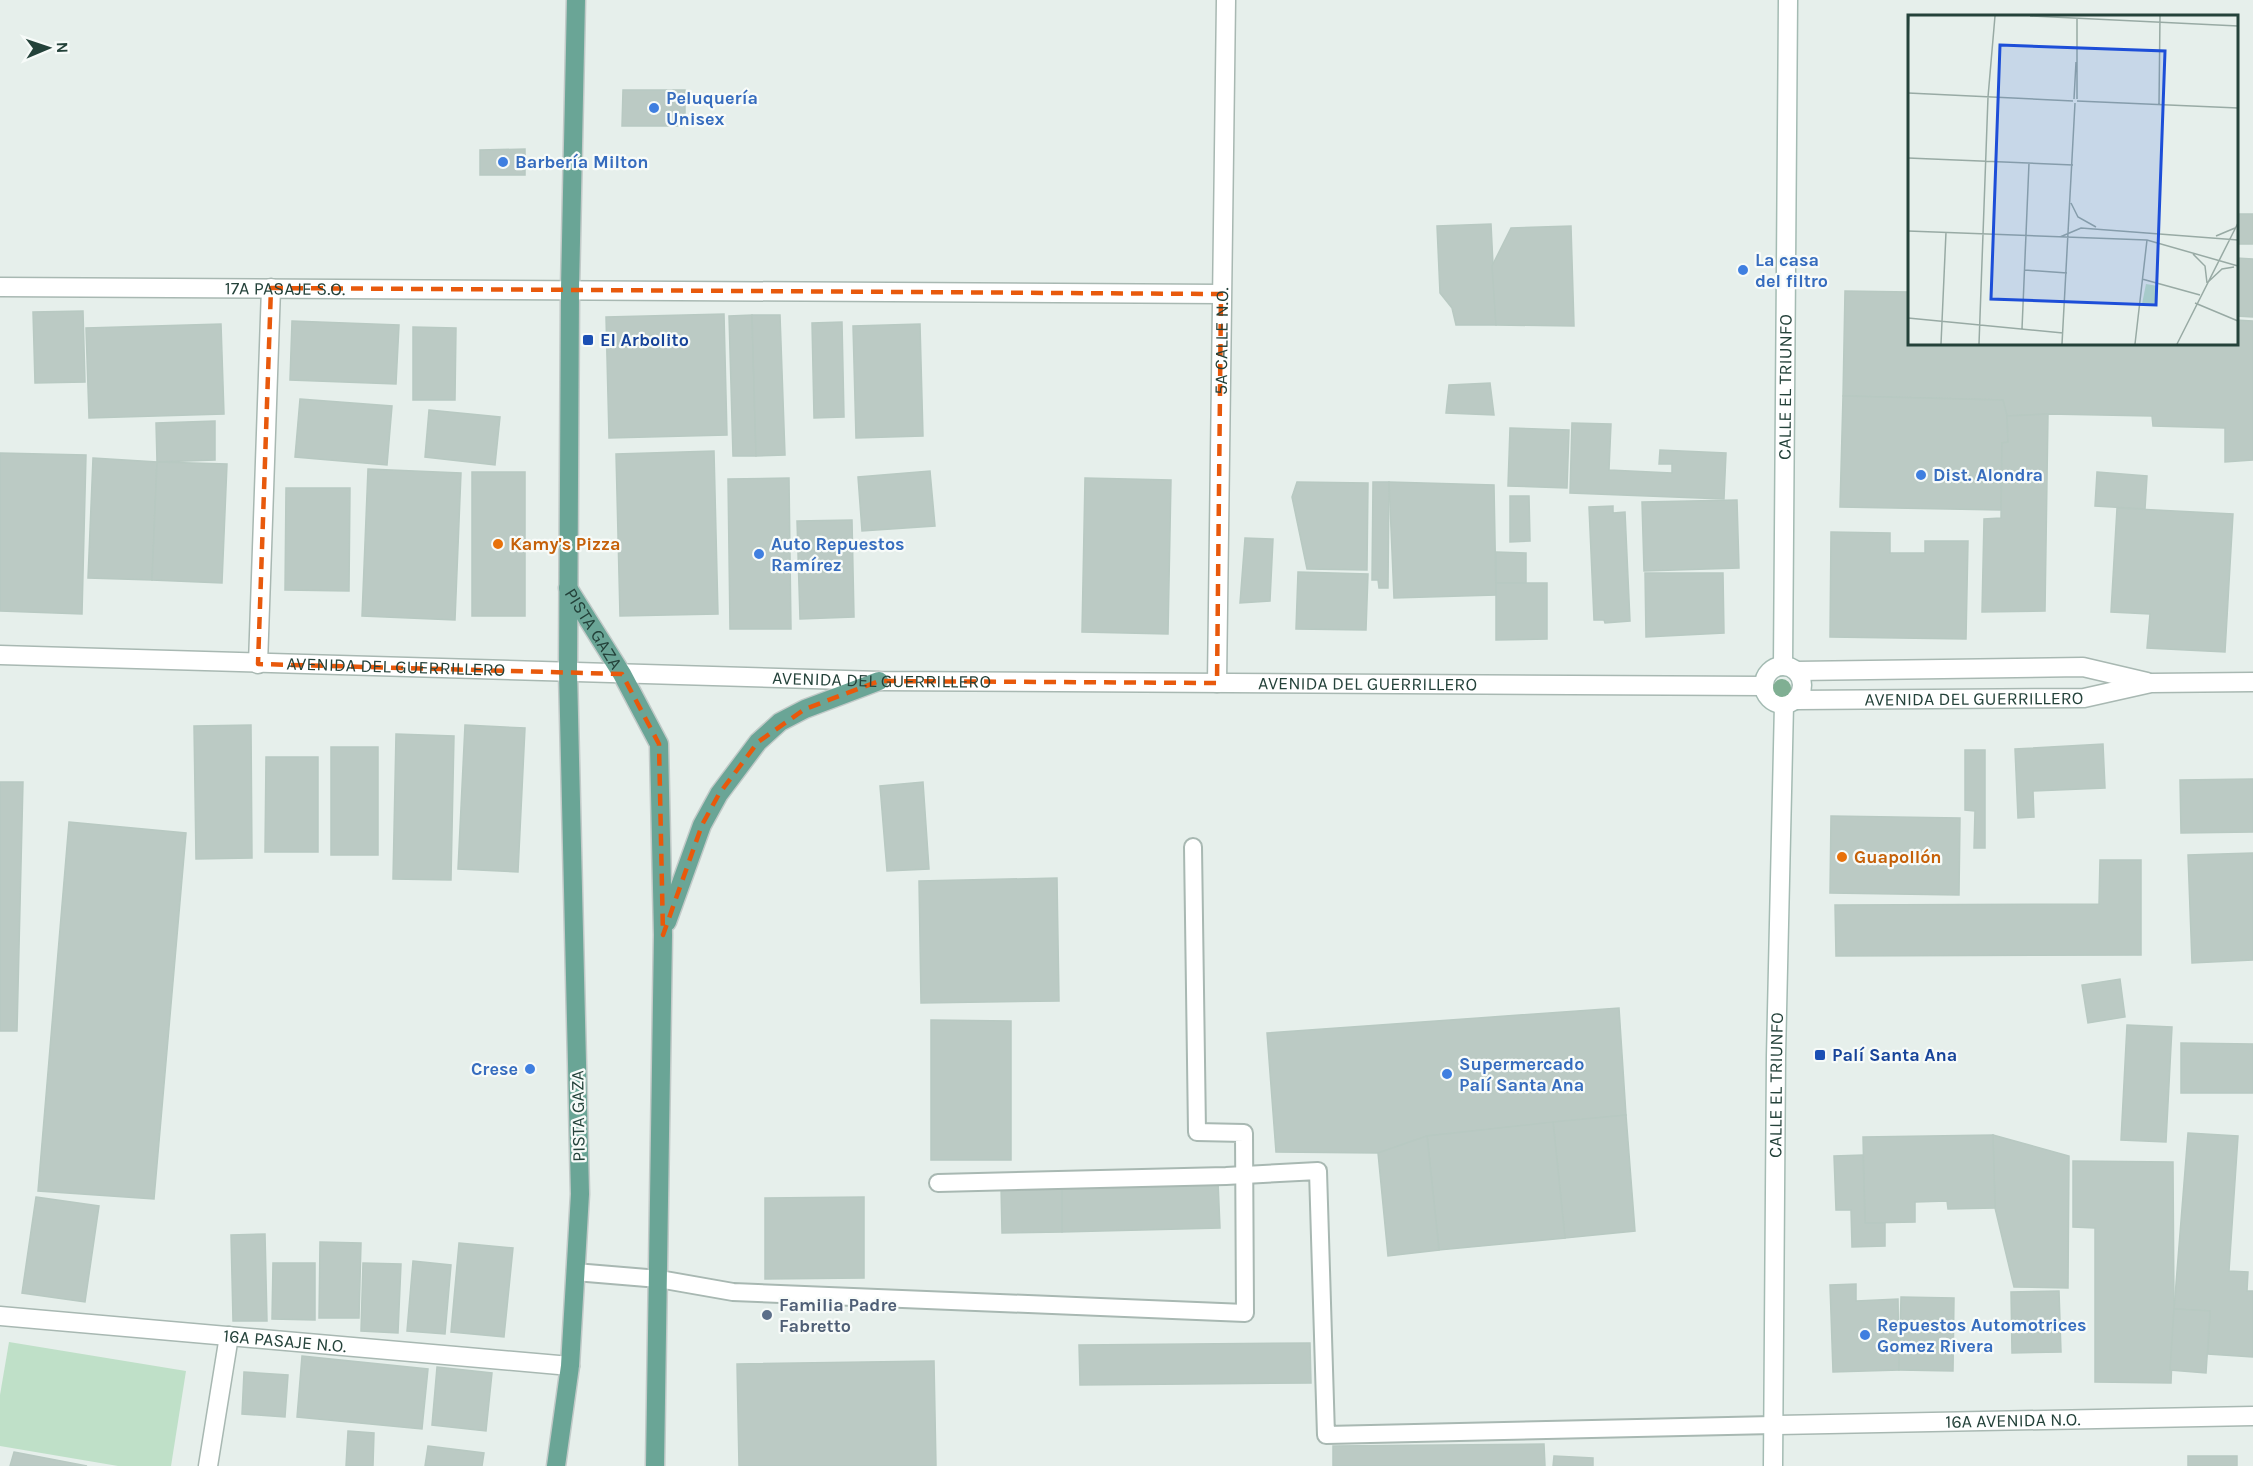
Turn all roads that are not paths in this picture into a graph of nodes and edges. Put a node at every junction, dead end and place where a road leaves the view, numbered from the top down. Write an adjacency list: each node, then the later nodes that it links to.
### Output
1 (576, 0): 6 (main road)
2 (1226, 0): 7 (street, 5A CALLE N.O.)
3 (1788, 0): 11 (street, CALLE EL TRIUNFO)
4 (0, 287): 5 (street, 17A PASAJE S.O.)
5 (271, 288): 6 (street, 17A PASAJE S.O.); 10 (street)
6 (570, 289): 7 (street, 17A PASAJE S.O.); 8 (main road)
7 (1221, 294): 16 (street, 5A CALLE N.O.)
8 (568, 588): 12 (main road, PISTA GAZA); 13 (main road, PISTA GAZA)
9 (0, 655): 10 (street, AVENIDA DEL GUERRILLERO)
10 (258, 664): 12 (street, AVENIDA DEL GUERRILLERO)
11 (1790, 668): 17 (street, AVENIDA DEL GUERRILLERO); 18 (street); 19 (street)
12 (568, 672): 13 (street, AVENIDA DEL GUERRILLERO); 24 (main road, PISTA GAZA)
13 (622, 674): 14 (street, AVENIDA DEL GUERRILLERO); 21 (main road, PISTA GAZA)
14 (879, 681): 16 (street, AVENIDA DEL GUERRILLERO); 21 (main road)
15 (2253, 682): 17 (street, AVENIDA DEL GUERRILLERO)
16 (1217, 683): 18 (street, AVENIDA DEL GUERRILLERO)
17 (2151, 683): 19 (street, AVENIDA DEL GUERRILLERO)
18 (1763, 686): 19 (street)
19 (1790, 702): 30 (street, CALLE EL TRIUNFO)
20 (1193, 847): 22 (lane)
21 (663, 935): 25 (main road, PISTA GAZA)
22 (1243, 1174): 23 (lane); 25 (lane); 30 (lane)
23 (938, 1183)
24 (575, 1272): 25 (lane); 28 (main road, PISTA GAZA)
25 (658, 1279): 33 (main road, PISTA GAZA)
26 (0, 1316): 27 (street, 16A PASAJE N.O.)
27 (229, 1336): 28 (street, 16A PASAJE N.O.); 31 (street)
28 (570, 1366): 32 (main road, PISTA GAZA)
29 (2253, 1416): 30 (street, 16A AVENIDA N.O.)
30 (1773, 1425): 34 (street, CALLE EL TRIUNFO)
31 (208, 1466)
32 (556, 1466)
33 (655, 1466)
34 (1773, 1466)

